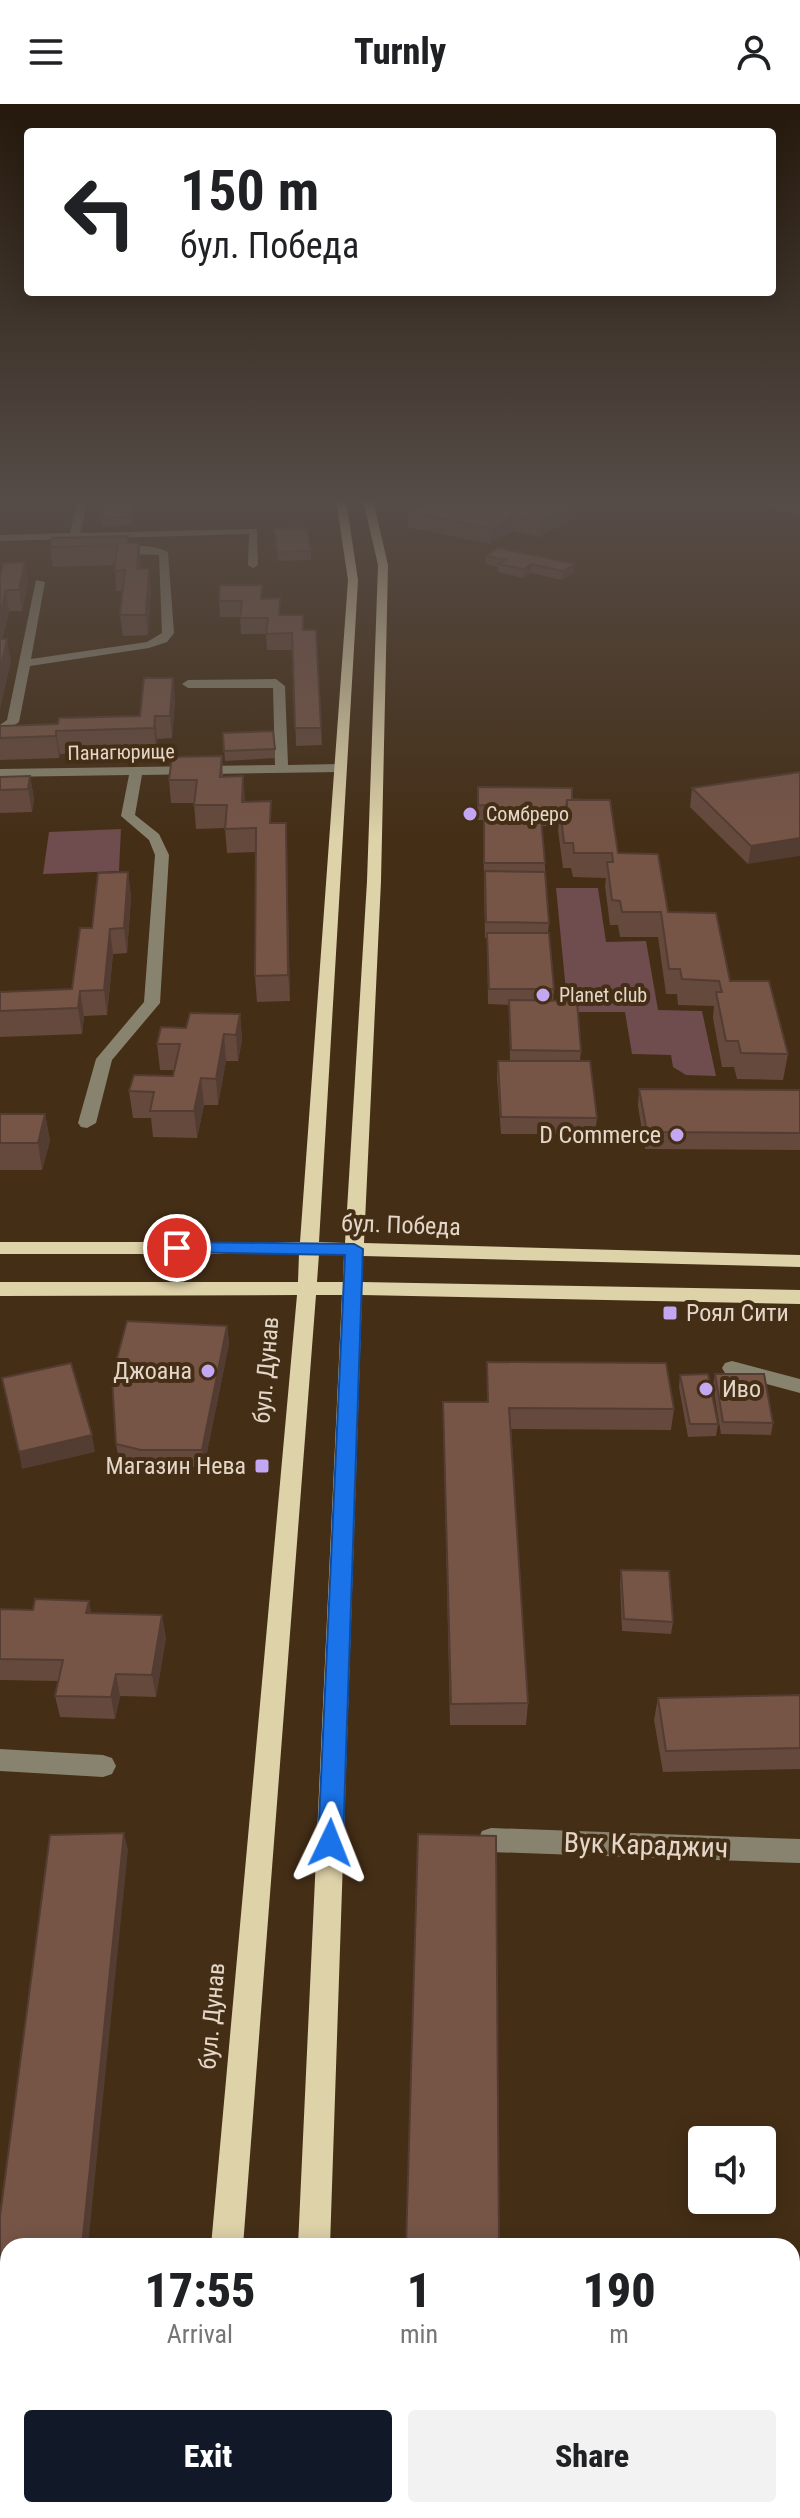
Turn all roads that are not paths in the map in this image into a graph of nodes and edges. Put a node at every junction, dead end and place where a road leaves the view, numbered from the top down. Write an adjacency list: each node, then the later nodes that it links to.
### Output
1 (34, 613): 5 (street)
2 (167, 613): 5 (street)
3 (351, 613): 8 (main road, бул. Дунав)
4 (382, 613): 15 (main road)
5 (23, 664): 7 (street)
6 (188, 684): 9 (street)
7 (0, 731)
8 (339, 768): 9 (street, Панагюрище); 14 (main road, бул. Дунав)
9 (282, 769): 10 (street, Панагюрище)
10 (136, 772): 11 (street, Панагюрище); 12 (street)
11 (0, 773)
12 (87, 1123)
13 (0, 1248): 14 (main road, бул. Победа)
14 (309, 1248): 15 (main road, бул. Победа); 17 (main road, бул. Дунав)
15 (354, 1249): 16 (main road, бул. Победа); 18 (main road)
16 (800, 1261)
17 (306, 1288): 18 (main road); 19 (main road); 27 (main road, бул. Дунав)
18 (353, 1288): 20 (main road); 28 (main road)
19 (0, 1289)
20 (800, 1297)
21 (732, 1368): 22 (street)
22 (800, 1386)
23 (0, 1760): 24 (street)
24 (103, 1766)
25 (491, 1840): 26 (street, Вук Караджич)
26 (800, 1851)
27 (228, 2238)
28 (314, 2238)

